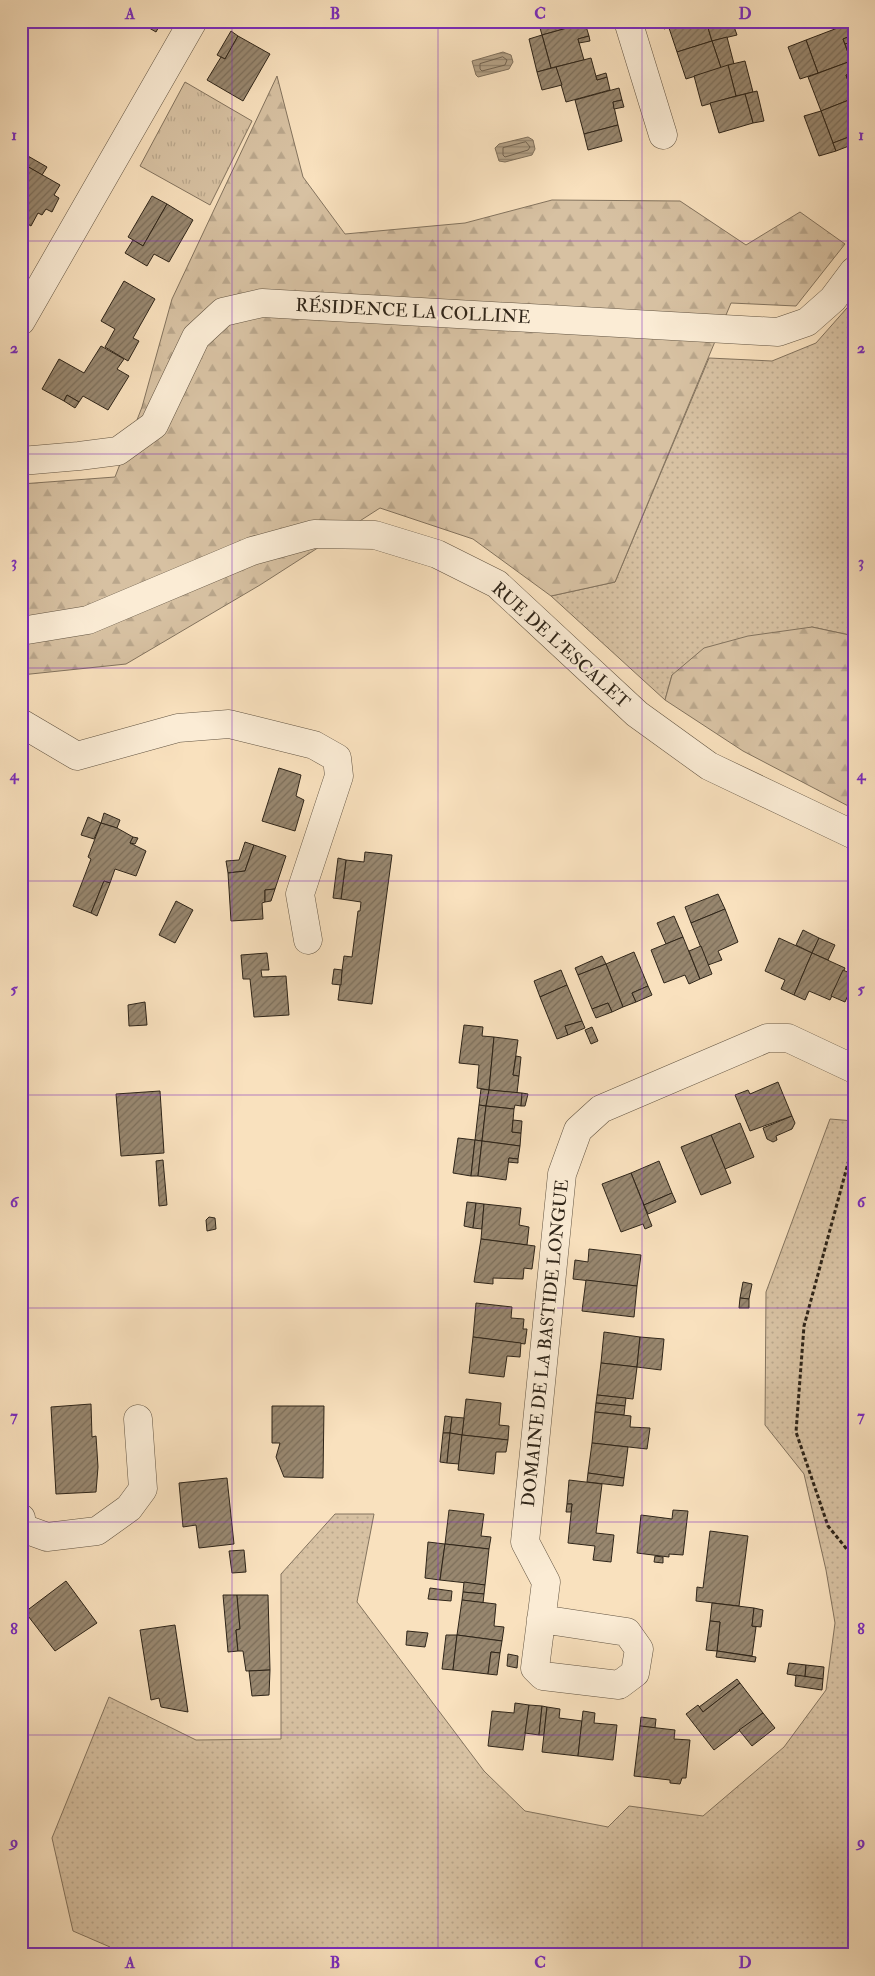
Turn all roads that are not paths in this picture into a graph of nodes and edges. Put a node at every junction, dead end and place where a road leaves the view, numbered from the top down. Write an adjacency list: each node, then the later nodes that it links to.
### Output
1 (193, 21): 5 (street)
2 (628, 21): 3 (street)
3 (663, 136)
4 (854, 271): 6 (street, RÉSIDENCE LA COLLINE)
5 (21, 321)
6 (21, 460)
7 (21, 631): 9 (street, RUE DE L'ESCALET)
8 (21, 723): 10 (street)
9 (854, 836)
10 (308, 940)
11 (854, 1069): 14 (street, DOMAINE DE LA BASTIDE LONGUE)
12 (138, 1419): 13 (street)
13 (21, 1518)
14 (541, 1618)

